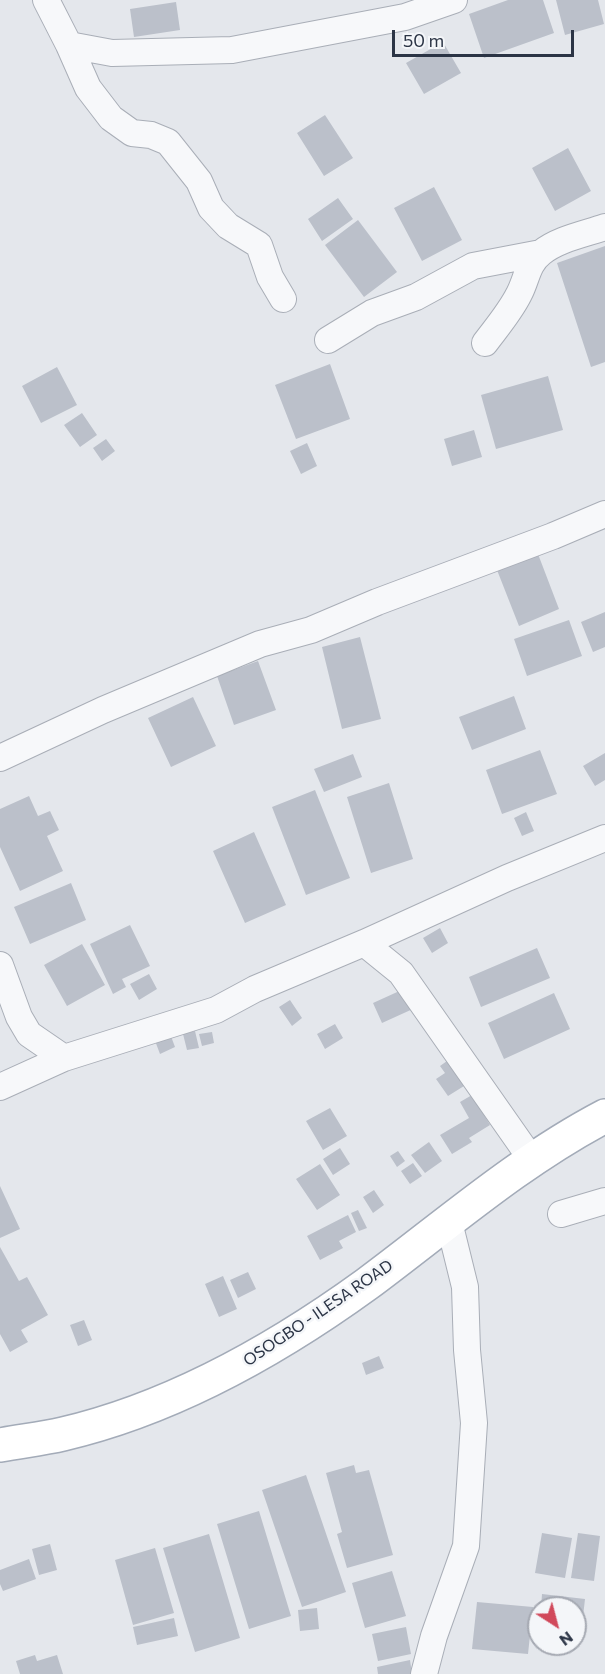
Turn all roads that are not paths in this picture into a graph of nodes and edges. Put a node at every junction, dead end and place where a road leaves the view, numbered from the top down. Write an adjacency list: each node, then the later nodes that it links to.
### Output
1 (46, 0): 3 (street)
2 (454, 0): 3 (street)
3 (69, 45): 6 (street)
4 (605, 227): 5 (street)
5 (541, 253): 7 (street); 8 (street)
6 (283, 299)
7 (328, 340)
8 (485, 343)
9 (605, 514): 10 (street)
10 (0, 758)
11 (605, 838): 12 (street)
12 (404, 924): 13 (street); 15 (street)
13 (364, 943): 15 (street); 16 (street)
14 (0, 965): 16 (street)
15 (401, 973): 19 (street)
16 (64, 1058): 17 (street)
17 (0, 1087)
18 (605, 1116): 19 (main road, OSOGBO - ILESA ROAD)
19 (532, 1160): 22 (main road, OSOGBO - ILESA ROAD)
20 (605, 1202): 21 (street)
21 (561, 1214)
22 (449, 1222): 23 (main road, OSOGBO - ILESA ROAD); 24 (street)
23 (0, 1445)
24 (424, 1674)

